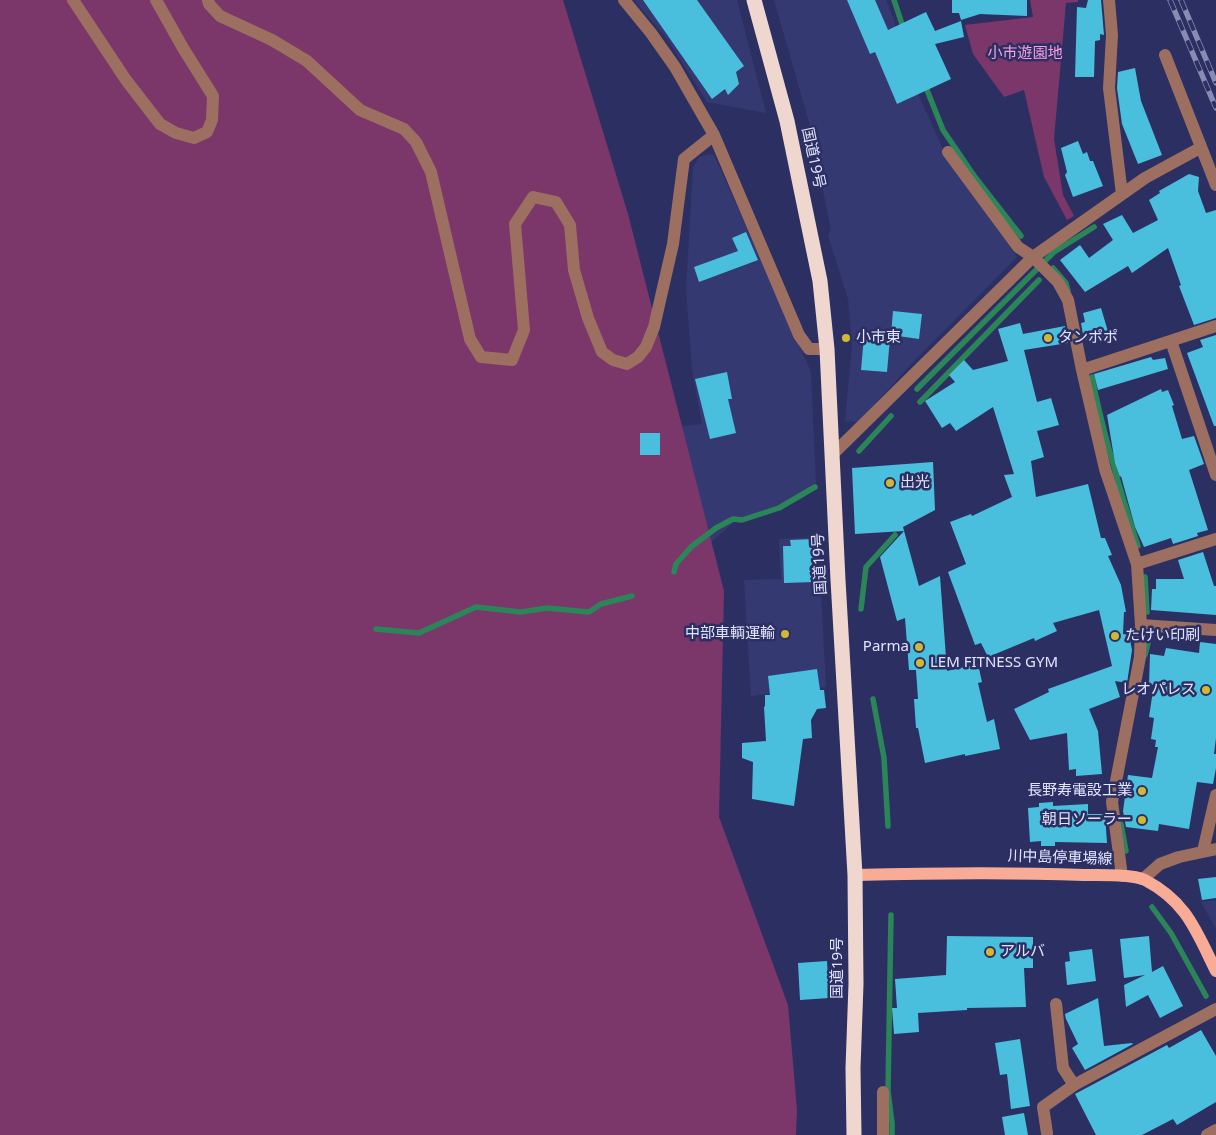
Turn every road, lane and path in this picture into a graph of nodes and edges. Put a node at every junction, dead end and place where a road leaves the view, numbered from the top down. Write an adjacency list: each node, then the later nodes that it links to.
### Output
1 (156, 0): 6 (street)
2 (208, 0): 8 (street)
3 (624, 0): 8 (street)
4 (754, 0): 16 (highway, 国道19号)
5 (1109, 0): 12 (street)
6 (76, 3)
7 (1165, 55): 9 (street)
8 (714, 135): 16 (street)
9 (1200, 148): 11 (street); 12 (street)
10 (948, 152): 13 (street)
11 (1216, 185)
12 (1122, 194): 13 (street)
13 (1039, 263): 17 (street); 18 (street)
14 (1216, 326): 15 (street)
15 (1171, 341): 17 (street); 19 (street)
16 (827, 349): 18 (highway, 国道19号)
17 (1082, 370): 21 (street)
18 (832, 455): 27 (highway, 国道19号)
19 (1216, 475)
20 (1216, 539): 21 (street)
21 (1138, 564): 22 (street)
22 (1142, 625): 23 (street); 28 (street)
23 (1216, 630)
24 (1216, 795): 26 (street)
25 (1216, 849): 26 (street)
26 (1203, 851): 29 (street)
27 (855, 875): 28 (main road, 川中島停車場線); 37 (highway, 国道19号)
28 (1122, 876): 29 (main road, 川中島停車場線)
29 (1143, 879): 30 (main road, 川中島停車場線)
30 (1216, 971)
31 (1056, 1004): 33 (street)
32 (1216, 1009): 33 (street)
33 (1074, 1085): 36 (street)
34 (884, 1092): 38 (street)
35 (1216, 1130): 39 (street)
36 (1047, 1133)
37 (854, 1135)
38 (883, 1135)
39 (1207, 1135)

